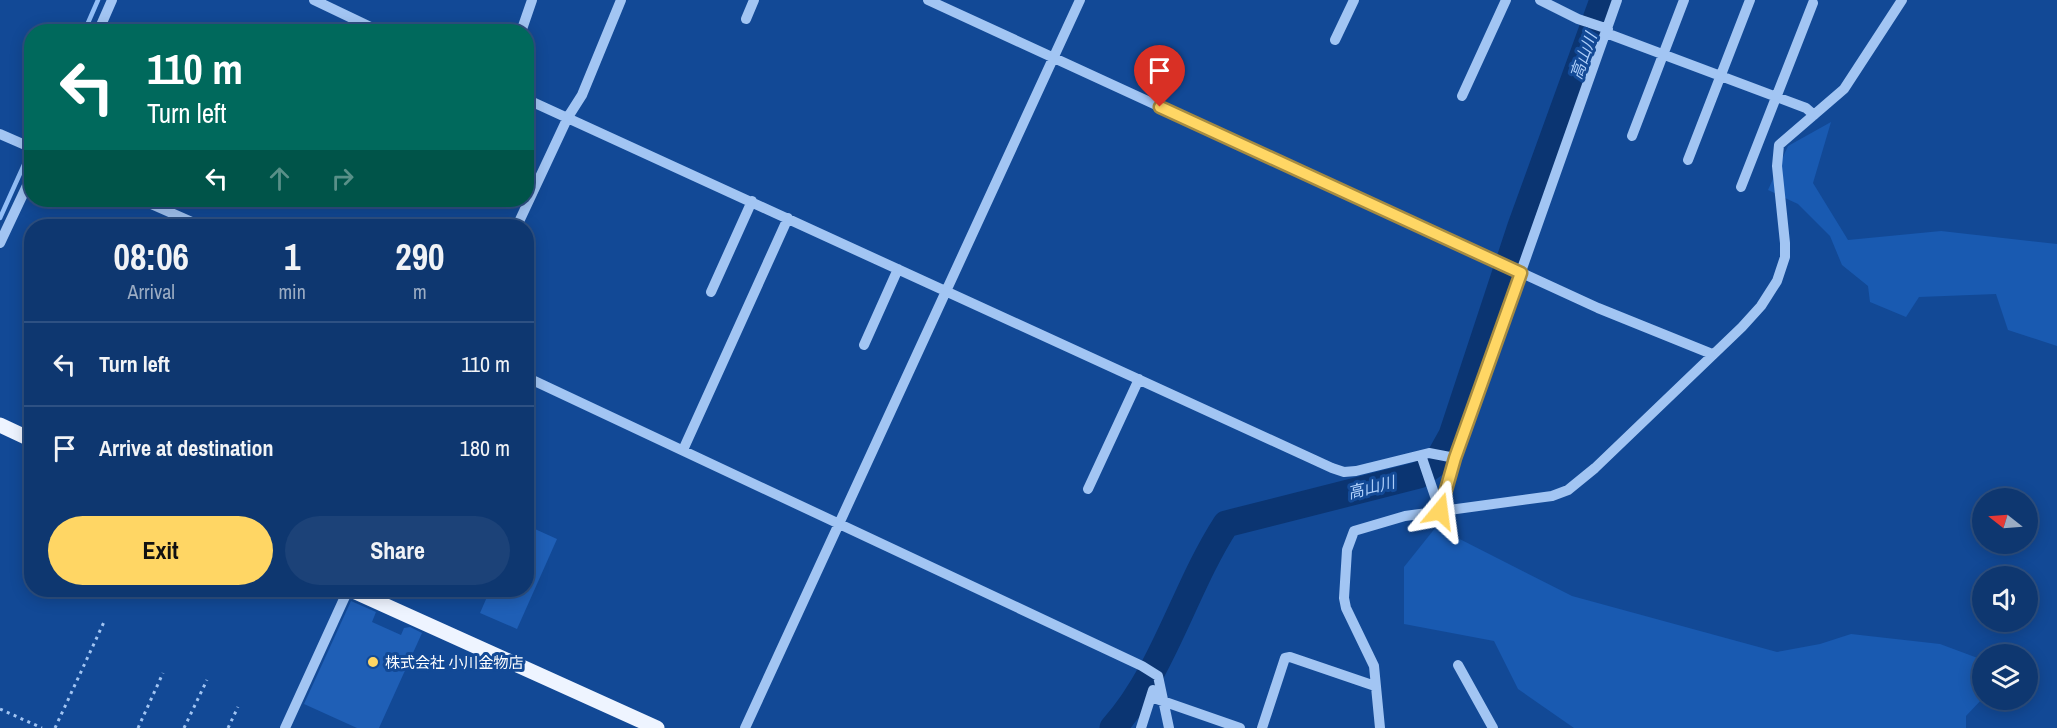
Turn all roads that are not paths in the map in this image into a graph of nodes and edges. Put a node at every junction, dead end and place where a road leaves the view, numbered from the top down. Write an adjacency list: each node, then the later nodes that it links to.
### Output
1 (112, 0): 17 (street)
2 (314, 0): 18 (street)
3 (531, 0): 19 (street)
4 (621, 0): 29 (street)
5 (754, 0): 16 (street)
6 (928, 0): 23 (street)
7 (1080, 0): 23 (street)
8 (1354, 0): 21 (street)
9 (1506, 0): 25 (street)
10 (1540, 0): 20 (street)
11 (1617, 0): 20 (street)
12 (1684, 0): 22 (street)
13 (1750, 0): 24 (street)
14 (1902, 0): 28 (street)
15 (1813, 3): 26 (street)
16 (746, 19)
17 (102, 24)
18 (364, 24)
19 (524, 24)
20 (1607, 31): 22 (street); 43 (street)
21 (1335, 40)
22 (1664, 53): 24 (street); 31 (street)
23 (1053, 58): 43 (street); 44 (street)
24 (1720, 76): 26 (street); 33 (street)
25 (1462, 96)
26 (1776, 96): 28 (street); 34 (street)
27 (534, 102): 29 (street)
28 (1814, 115): 47 (street)
29 (568, 117): 35 (street); 37 (street)
30 (0, 134): 32 (street)
31 (1632, 136)
32 (24, 144)
33 (1688, 160)
34 (1741, 187)
35 (534, 190)
36 (24, 192): 41 (street)
37 (752, 201): 39 (street); 45 (street)
38 (158, 207): 40 (street)
39 (788, 218): 42 (street); 52 (street)
40 (185, 219)
41 (0, 243)
42 (898, 269): 44 (street); 46 (street)
43 (1521, 273): 47 (street); 54 (street)
44 (948, 291): 48 (street); 57 (street)
45 (711, 292)
46 (864, 345)
47 (1712, 354): 56 (street)
48 (1139, 379): 53 (street); 55 (street)
49 (534, 381): 52 (street)
50 (0, 426): 51 (main road)
51 (24, 436)
52 (682, 450): 57 (street)
53 (1421, 455): 54 (street); 56 (street)
54 (1455, 458): 56 (street)
55 (1088, 489)
56 (1440, 511): 62 (street)
57 (840, 523): 61 (street); 67 (street)
58 (347, 597): 65 (street)
59 (366, 597): 66 (main road)
60 (1458, 664): 73 (street)
61 (1158, 676): 63 (street); 64 (street)
62 (1375, 686): 71 (street); 72 (street)
63 (1151, 697): 64 (street); 68 (street)
64 (1164, 702): 69 (street); 70 (street)
65 (285, 728)
66 (657, 728)
67 (745, 728)
68 (1141, 728)
69 (1169, 728)
70 (1240, 728)
71 (1262, 728)
72 (1380, 728)
73 (1492, 728)

